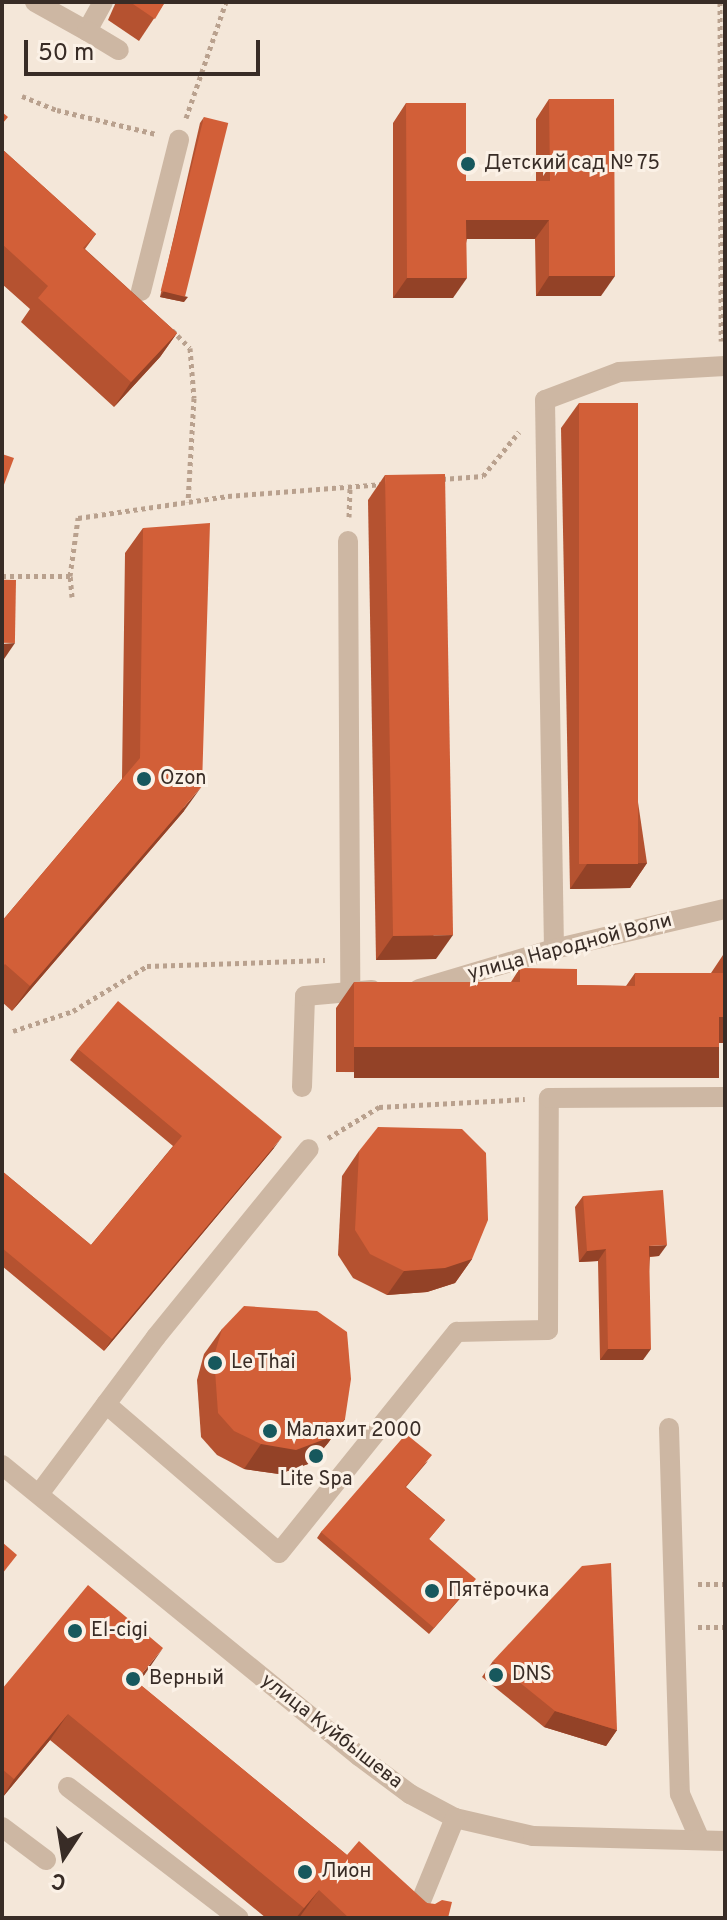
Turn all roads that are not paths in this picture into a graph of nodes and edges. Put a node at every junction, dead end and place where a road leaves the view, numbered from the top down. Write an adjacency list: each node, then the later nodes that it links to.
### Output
1 (35, 2): 3 (street)
2 (103, 2): 3 (street)
3 (87, 31): 4 (street)
4 (119, 50)
5 (179, 140): 6 (street)
6 (141, 291)
7 (723, 366): 10 (street)
8 (348, 541): 11 (street)
9 (725, 909): 10 (street, улица Народной Воли)
10 (554, 949): 11 (street, улица Народной Воли)
11 (350, 991): 12 (street, улица Народной Воли)
12 (302, 1087)
13 (725, 1097): 15 (street)
14 (309, 1149): 15 (street)
15 (106, 1404): 18 (street)
16 (669, 1428): 22 (street)
17 (2, 1465): 18 (street, улица Куйбышева)
18 (39, 1494): 20 (street, улица Куйбышева)
19 (68, 1787): 25 (street)
20 (455, 1818): 22 (street, улица Куйбышева); 26 (street)
21 (2, 1827): 24 (street)
22 (700, 1840): 23 (street, улица Куйбышева)
23 (725, 1841)
24 (46, 1860)
25 (239, 1918)
26 (414, 1918)

